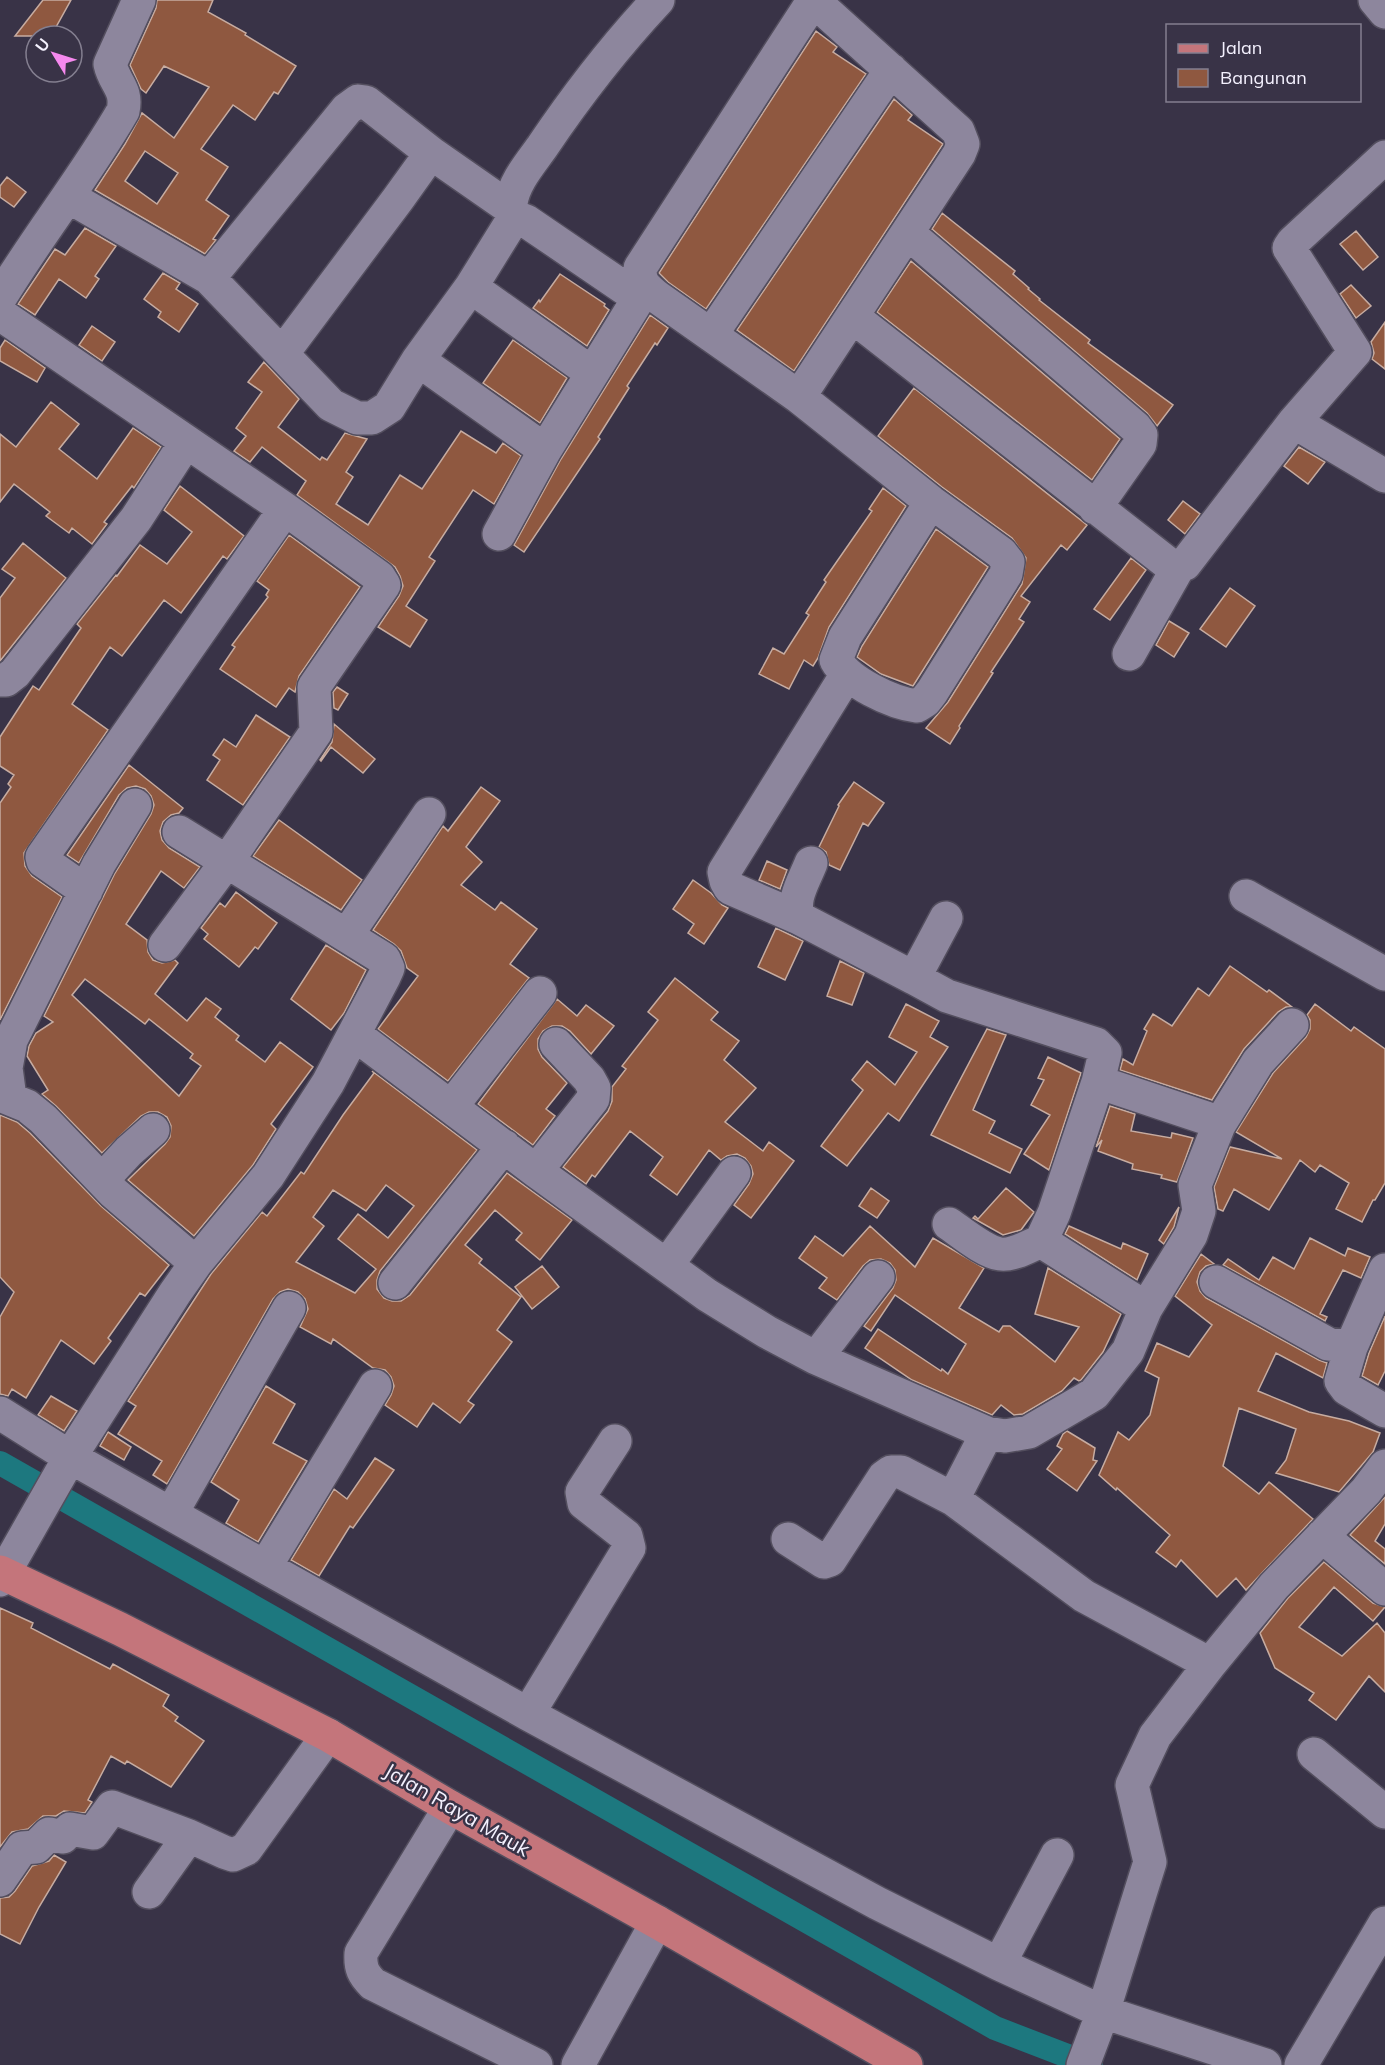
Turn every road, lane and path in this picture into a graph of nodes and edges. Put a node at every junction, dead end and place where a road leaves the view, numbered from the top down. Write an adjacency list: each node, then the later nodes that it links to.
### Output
1 (139, 0): 9 (street)
2 (658, 0): 10 (street)
3 (813, 0): 6 (street); 15 (street)
4 (1376, 0): 5 (street)
5 (1385, 12)
6 (891, 70): 11 (street); 19 (street)
7 (430, 153): 10 (street); 13 (street); 20 (street)
8 (1385, 157): 24 (street)
9 (69, 197): 12 (street); 13 (street)
10 (513, 214): 14 (street); 15 (street)
11 (909, 234): 18 (street); 29 (street)
12 (10, 258): 16 (street)
13 (208, 278): 20 (street)
14 (471, 287): 21 (street); 22 (street)
15 (642, 293): 19 (street); 22 (street)
16 (0, 298)
17 (0, 314): 25 (street)
18 (853, 317): 23 (street); 29 (street)
19 (711, 336): 23 (street)
20 (282, 354): 21 (street)
21 (418, 360): 26 (street)
22 (592, 373): 26 (street)
23 (799, 397): 28 (street)
24 (1294, 422): 27 (street); 32 (street)
25 (186, 441): 30 (street); 35 (street)
26 (545, 450): 31 (street)
27 (1385, 476)
28 (931, 502): 34 (street); 34 (street)
29 (1095, 508): 32 (street)
30 (285, 510): 39 (street); 41 (street)
31 (499, 534)
32 (1179, 566): 33 (street)
33 (1129, 654)
34 (847, 674): 43 (street)
35 (0, 680)
36 (135, 805): 41 (street)
37 (429, 814): 45 (street)
38 (179, 832): 39 (street)
39 (228, 860): 45 (street); 46 (street)
40 (811, 863): 43 (street)
41 (86, 891): 54 (street)
42 (1246, 896): 47 (street)
43 (799, 918): 48 (street)
44 (946, 918): 48 (street)
45 (347, 935): 51 (street)
46 (165, 945)
47 (1385, 974)
48 (914, 978): 53 (street)
49 (540, 993): 55 (street)
50 (1292, 1025): 56 (street)
51 (354, 1034): 55 (street); 64 (street)
52 (556, 1044): 59 (street)
53 (1098, 1082): 56 (street); 63 (street)
54 (5, 1096): 61 (street)
55 (451, 1107): 58 (street)
56 (1219, 1125): 71 (street)
57 (153, 1130): 61 (street)
58 (504, 1146): 59 (street); 69 (street)
59 (536, 1171): 65 (street)
60 (734, 1173): 65 (street)
61 (102, 1180): 64 (street)
62 (949, 1224): 63 (street)
63 (1041, 1241): 71 (street)
64 (196, 1263): 79 (street)
65 (667, 1265): 73 (street)
66 (1385, 1270): 72 (street)
67 (878, 1277): 73 (street)
68 (1216, 1282): 72 (street)
69 (395, 1283)
70 (289, 1308): 82 (street)
71 (1146, 1308): 77 (street)
72 (1351, 1347): 75 (street)
73 (816, 1358): 77 (street)
74 (375, 1386): 85 (street)
75 (1385, 1410)
76 (0, 1413): 79 (street)
77 (987, 1433): 81 (street)
78 (615, 1441): 89 (street)
79 (66, 1464): 82 (street); 86 (street)
80 (1385, 1466): 83 (street)
81 (953, 1499): 84 (street); 88 (street)
82 (171, 1514): 85 (street)
83 (1322, 1536): 87 (street); 88 (street)
84 (788, 1539)
85 (265, 1567): 89 (street)
86 (4, 1570): 90 (main road, Jalan Raya Mauk)
87 (1385, 1589)
88 (1210, 1664): 101 (street)
89 (528, 1714): 100 (street)
90 (327, 1735): 92 (main road, Jalan Raya Mauk); 94 (street)
91 (1314, 1754): 93 (street)
92 (450, 1807): 98 (main road, Jalan Raya Mauk); 102 (street)
93 (1385, 1812)
94 (189, 1836): 96 (street); 97 (street)
95 (1057, 1855): 100 (street)
96 (0, 1880)
97 (149, 1892)
98 (657, 1922): 103 (street); 104 (main road, Jalan Raya Mauk)
99 (1385, 1923): 107 (street)
100 (999, 1964): 101 (street)
101 (1101, 2017): 105 (street); 106 (street)
102 (536, 2065)
103 (578, 2065)
104 (906, 2065)
105 (1083, 2065)
106 (1265, 2065)
107 (1301, 2065)

